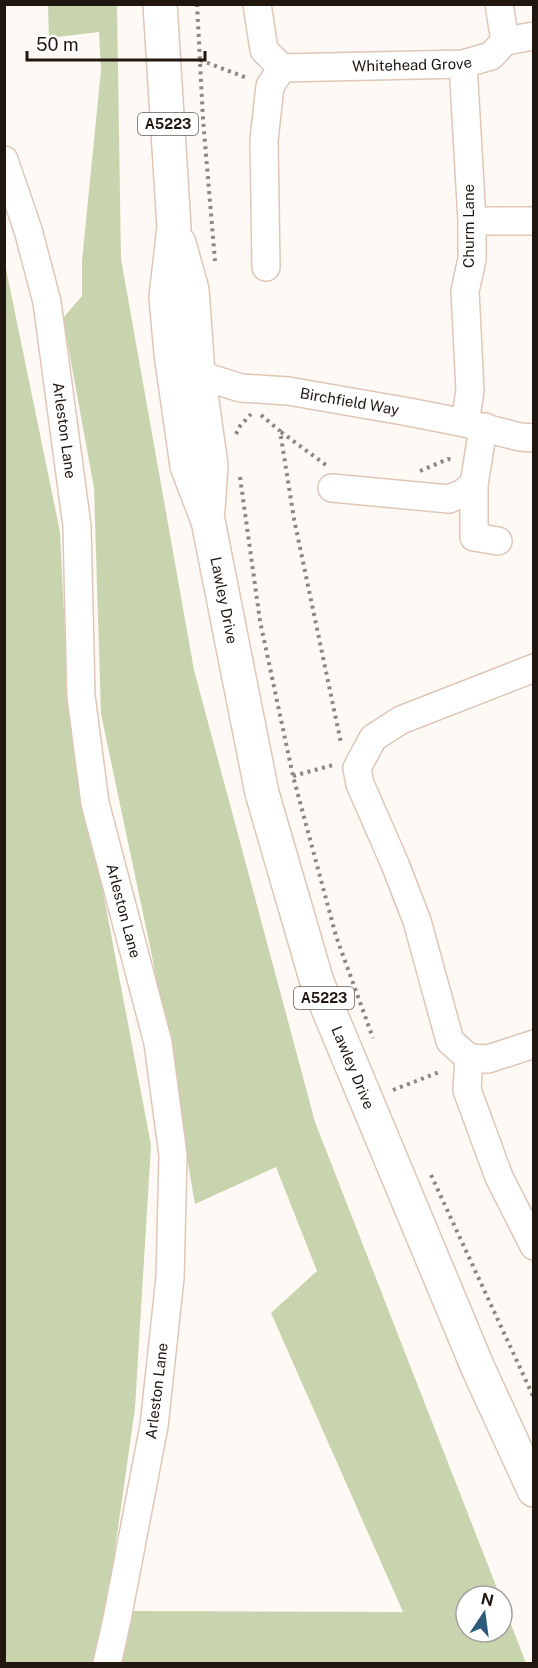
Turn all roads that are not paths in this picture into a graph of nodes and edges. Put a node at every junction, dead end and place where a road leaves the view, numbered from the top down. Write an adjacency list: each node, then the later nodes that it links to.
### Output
1 (160, 4): 11 (main road, Lawley Drive / A5223)
2 (257, 4): 7 (street)
3 (499, 4): 5 (street)
4 (534, 36): 5 (street, Whitehead Grove)
5 (505, 41): 6 (street, Whitehead Grove)
6 (464, 64): 7 (street, Whitehead Grove); 9 (street, Churm Lane)
7 (276, 77): 12 (street)
8 (4, 160): 26 (street, Arleston Lane)
9 (472, 221): 10 (street); 15 (street, Churm Lane)
10 (534, 221)
11 (174, 227): 13 (main road, Lawley Drive / A5223); 14 (main road, Lawley Drive / A5223)
12 (266, 267)
13 (171, 354): 14 (street, Birchfield Way); 19 (main road, Lawley Drive / A5223)
14 (198, 373): 15 (street, Birchfield Way); 19 (main road, Lawley Drive / A5223)
15 (475, 425): 16 (street, Birchfield Way); 17 (street, Churm Lane)
16 (534, 438)
17 (476, 473): 18 (street); 20 (street, Churm Lane)
18 (330, 477)
19 (208, 521): 25 (main road, Lawley Drive / A5223)
20 (498, 541)
21 (534, 668): 23 (street)
22 (534, 1044): 23 (street)
23 (469, 1058): 24 (street)
24 (534, 1246)
25 (534, 1490)
26 (107, 1664)

